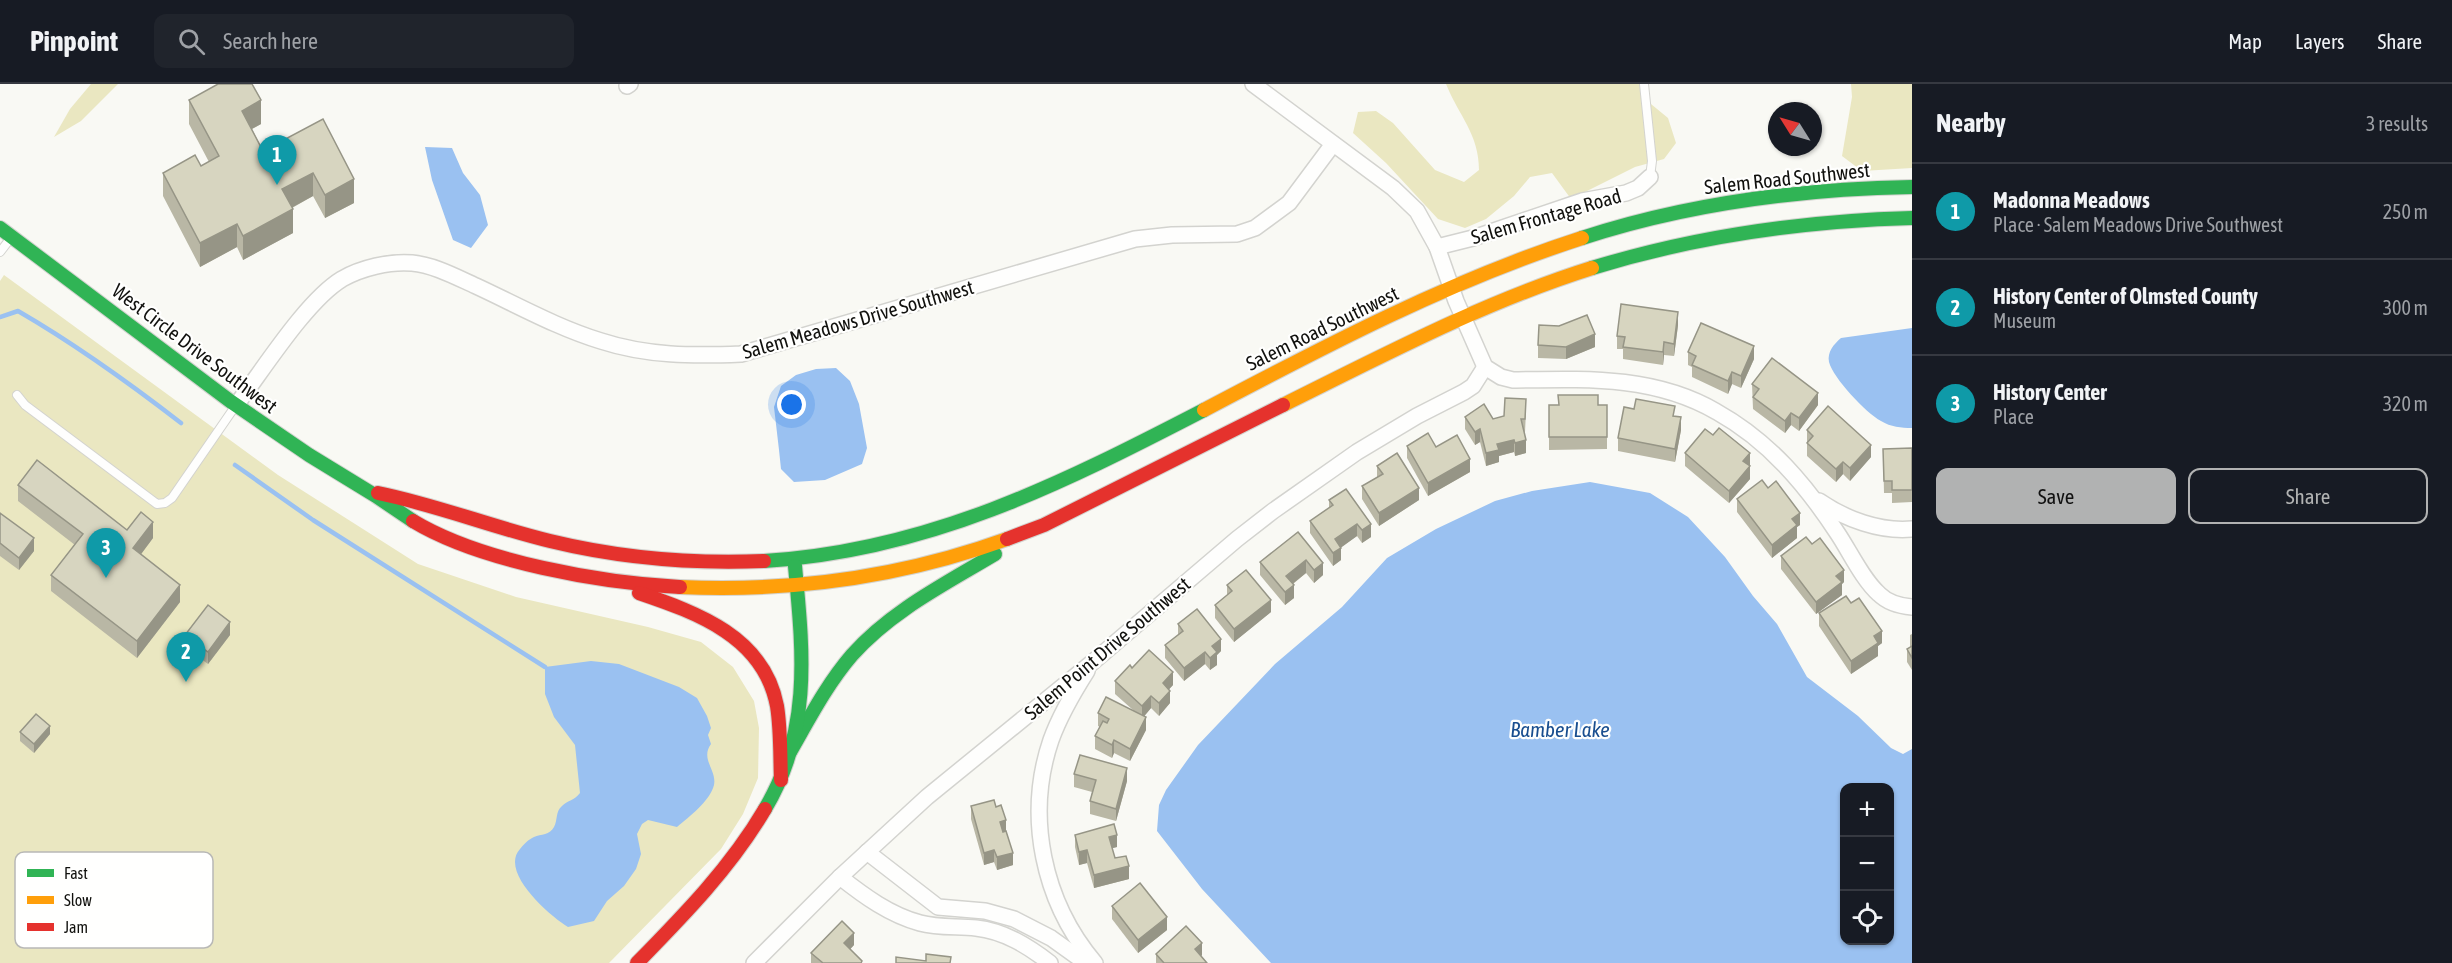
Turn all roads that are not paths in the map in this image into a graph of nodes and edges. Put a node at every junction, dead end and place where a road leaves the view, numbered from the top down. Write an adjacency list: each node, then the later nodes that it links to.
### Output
1 (1253, 84): 3 (street)
2 (1644, 84): 4 (lane)
3 (1333, 144): 8 (street); 14 (street, Salem Meadows Drive Southwest)
4 (1650, 177): 8 (street, Salem Frontage Road)
5 (1912, 187): 10 (main road, Salem Road Southwest)
6 (1912, 218): 11 (main road)
7 (6, 232): 9 (lane); 14 (main road, West Circle Drive Southwest)
8 (1437, 247): 10 (street)
9 (0, 252)
10 (1450, 287): 11 (street); 19 (main road, Salem Road Southwest)
11 (1462, 316): 12 (street); 17 (main road)
12 (1485, 367): 16 (street); 23 (street, Salem Point Drive Southwest)
13 (17, 395): 14 (lane)
14 (237, 404): 15 (main road, West Circle Drive Southwest)
15 (372, 492): 19 (main road, West Circle Drive Southwest); 20 (main road, West Circle Drive Southwest)
16 (1814, 497): 18 (street); 22 (street)
17 (1044, 525): 21 (main road); 24 (main road)
18 (1912, 529)
19 (795, 559): 21 (main road)
20 (602, 581): 21 (main road, West Circle Drive Southwest); 25 (main road)
21 (797, 586): 24 (main road)
22 (1912, 607)
23 (1094, 661): 26 (street, Salem Point Drive Southwest); 32 (street)
24 (790, 752): 25 (main road)
25 (781, 780): 28 (main road)
26 (867, 852): 27 (street, Salem Point Drive Southwest); 31 (street)
27 (840, 877): 29 (street, Salem Point Drive Southwest); 30 (street)
28 (637, 963)
29 (754, 963)
30 (1050, 963)
31 (1086, 963)
32 (1095, 963)

